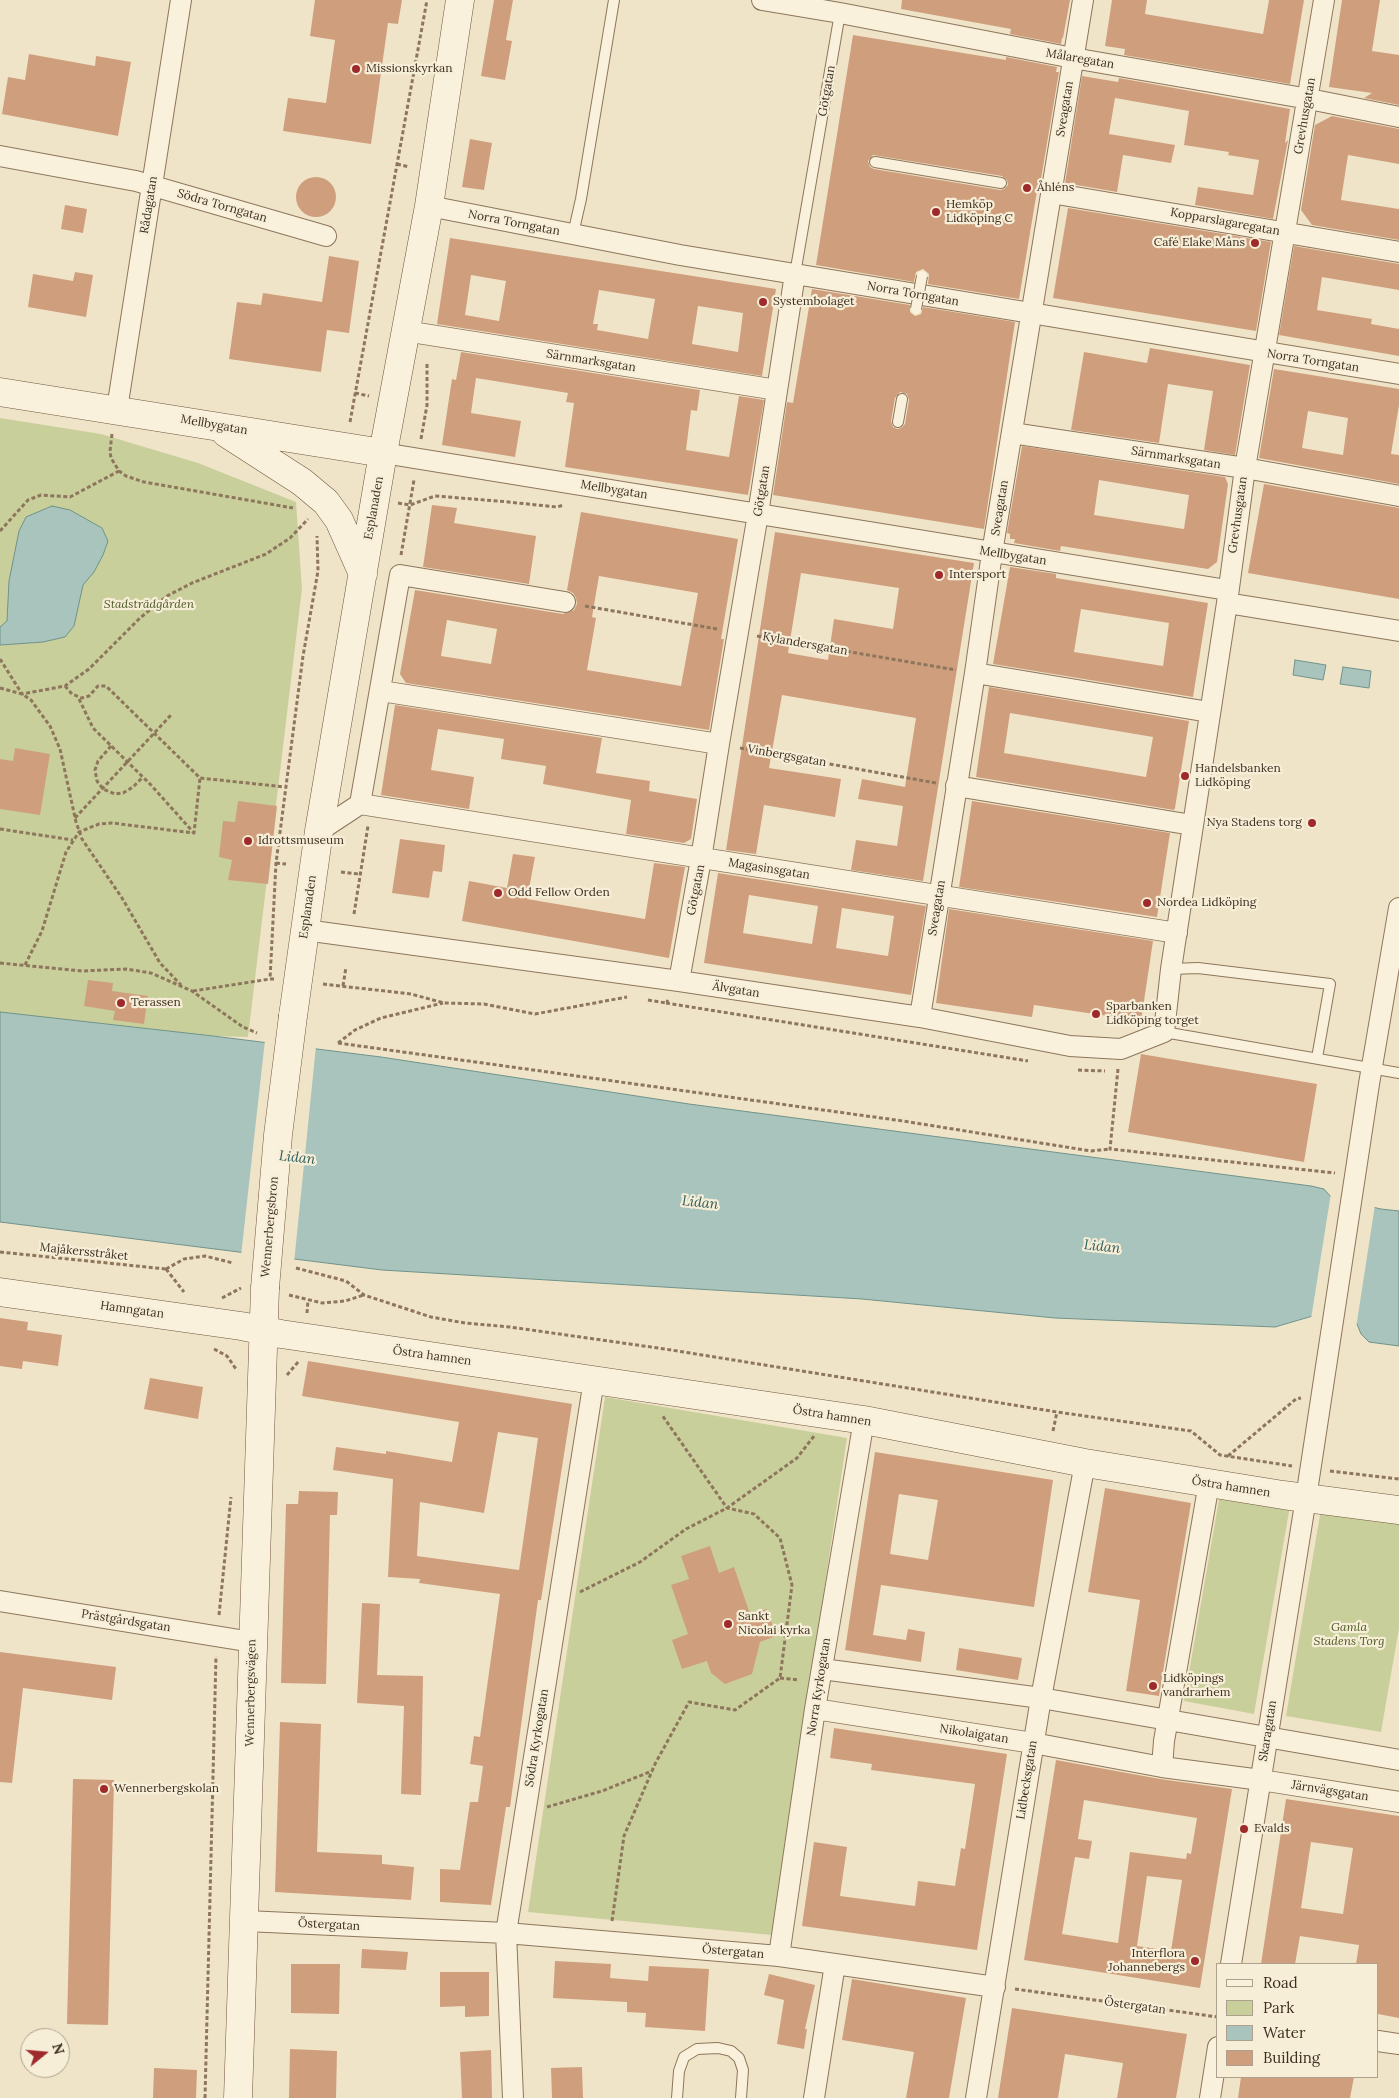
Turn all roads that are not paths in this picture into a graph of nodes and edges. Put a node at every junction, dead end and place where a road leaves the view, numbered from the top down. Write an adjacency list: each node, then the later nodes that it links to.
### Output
1 (181, 0): 14 (street, Rådagatan)
2 (460, 0): 16 (main road, Esplanaden)
3 (614, 0): 18 (lane)
4 (762, 0): 7 (street, Målaregatan)
5 (1083, 0): 8 (street, Sveagatan)
6 (1324, 0): 9 (street, Grevhusgatan)
7 (841, 6): 8 (street, Målaregatan); 21 (lane, Götgatan)
8 (1073, 58): 9 (street, Målaregatan); 15 (street, Sveagatan)
9 (1309, 99): 10 (street, Målaregatan); 17 (street, Grevhusgatan)
10 (1399, 117)
11 (0, 156): 14 (street, Södra Torngatan)
12 (875, 162): 13 (lane)
13 (1001, 182)
14 (152, 185): 19 (street, Södra Torngatan); 31 (street, Rådagatan)
15 (1051, 192): 17 (street, Kopparslagaregatan); 24 (street, Sveagatan)
16 (429, 206): 18 (street, Norra Torngatan); 25 (main road, Esplanaden)
17 (1285, 232): 20 (street, Kopparslagaregatan); 26 (street, Grevhusgatan)
18 (573, 234): 21 (street, Norra Torngatan)
19 (326, 236)
20 (1399, 252)
21 (794, 274): 24 (street, Norra Torngatan); 28 (street, Götgatan)
22 (922, 276): 23 (lane, bridge)
23 (916, 309)
24 (1032, 314): 26 (street, Norra Torngatan); 34 (street, Sveagatan)
25 (405, 331): 28 (street, Särnmarksgatan); 35 (main road, Esplanaden)
26 (1263, 353): 27 (street, Norra Torngatan); 36 (street, Grevhusgatan)
27 (1399, 374)
28 (777, 390): 38 (street, Götgatan)
29 (0, 392): 31 (main road, Mellbygatan)
30 (902, 398): 32 (lane)
31 (117, 409): 33 (main road, Mellbygatan)
32 (898, 422)
33 (215, 426): 35 (main road, Mellbygatan); 40 (main road)
34 (1012, 433): 36 (street, Särnmarksgatan); 39 (street, Sveagatan)
35 (383, 453): 38 (street, Mellbygatan); 40 (main road, Esplanaden)
36 (1244, 468): 37 (street, Särnmarksgatan); 41 (street, Grevhusgatan)
37 (1399, 496)
38 (758, 514): 39 (street, Mellbygatan); 47 (street, Götgatan)
39 (992, 553): 41 (street, Mellbygatan); 44 (street, Sveagatan)
40 (363, 574): 51 (main road, Esplanaden)
41 (1227, 596): 43 (street, Mellbygatan); 46 (street, Grevhusgatan)
42 (565, 602): 45 (street)
43 (1399, 631)
44 (975, 673): 46 (street); 48 (street, Sveagatan)
45 (381, 692): 47 (street); 49 (street)
46 (1209, 712): 50 (street, Grevhusgatan)
47 (718, 744): 52 (street, Götgatan)
48 (956, 786): 50 (street); 53 (street, Sveagatan)
49 (366, 805): 51 (street); 52 (street, Magasinsgatan)
50 (1192, 825): 56 (street, Grevhusgatan)
51 (319, 831): 55 (main road, Esplanaden)
52 (702, 859): 53 (street, Magasinsgatan); 58 (street, Götgatan)
53 (939, 895): 56 (street, Magasinsgatan); 60 (street, Sveagatan)
54 (1399, 908): 63 (street, Skaragatan)
55 (305, 930): 58 (street, Älvgatan); 59 (main road, Esplanaden)
56 (1177, 933): 57 (street, Grevhusgatan)
57 (1171, 969): 61 (street, Grevhusgatan); 62 (lane)
58 (679, 981): 60 (street, Älvgatan)
59 (293, 1016): 65 (main road, Wennerbergsbron, bridge)
60 (920, 1017): 61 (street, Älvgatan)
61 (1164, 1032): 62 (lane)
62 (1317, 1058): 63 (lane)
63 (1372, 1067): 64 (lane); 72 (street, Skaragatan)
64 (1399, 1073)
65 (263, 1290): 67 (main road, Wennerbergsvägen)
66 (0, 1292): 67 (main road, Hamngatan)
67 (264, 1331): 68 (main road, Östra hamnen); 75 (main road, Wennerbergsvägen)
68 (594, 1380): 69 (main road, Östra hamnen); 87 (street, Södra Kyrkogatan)
69 (864, 1420): 70 (main road, Östra hamnen); 76 (street, Norra Kyrkogatan)
70 (1085, 1463): 71 (main road, Östra hamnen); 77 (street, Lidbecksgatan)
71 (1208, 1483): 72 (main road, Östra hamnen); 79 (street)
72 (1306, 1498): 73 (main road, Östra hamnen); 80 (street, Skaragatan)
73 (1399, 1510)
74 (0, 1601): 75 (street, Prästgårdsgatan)
75 (252, 1642): 86 (main road, Wennerbergsvägen)
76 (822, 1669): 77 (street); 78 (street, Norra Kyrkogatan)
77 (1041, 1698): 79 (street); 81 (street, Lidbecksgatan)
78 (816, 1709): 81 (street, Nikolaigatan); 88 (street, Norra Kyrkogatan)
79 (1168, 1720): 80 (street); 83 (street)
80 (1267, 1737): 82 (street); 84 (street, Skaragatan)
81 (1033, 1744): 83 (street, Nikolaigatan); 91 (street, Lidbecksgatan)
82 (1399, 1760)
83 (1162, 1767): 84 (street)
84 (1260, 1780): 85 (street, Järnvägsgatan); 89 (street, Skaragatan)
85 (1399, 1802)
86 (246, 1921): 87 (street, Östergatan); 95 (main road, Wennerbergsvägen)
87 (506, 1933): 88 (street, Östergatan); 96 (street, Södra Kyrkogatan)
88 (779, 1956): 90 (street, Östergatan)
89 (1231, 1963)
90 (835, 1964): 91 (street, Östergatan); 99 (street)
91 (995, 1987): 100 (street, Lidbecksgatan)
92 (1379, 2041): 93 (street)
93 (1399, 2044)
94 (1216, 2060): 101 (street)
95 (238, 2098)
96 (514, 2098)
97 (677, 2098): 98 (lane)
98 (741, 2098)
99 (814, 2098)
100 (976, 2098)
101 (1210, 2098)

